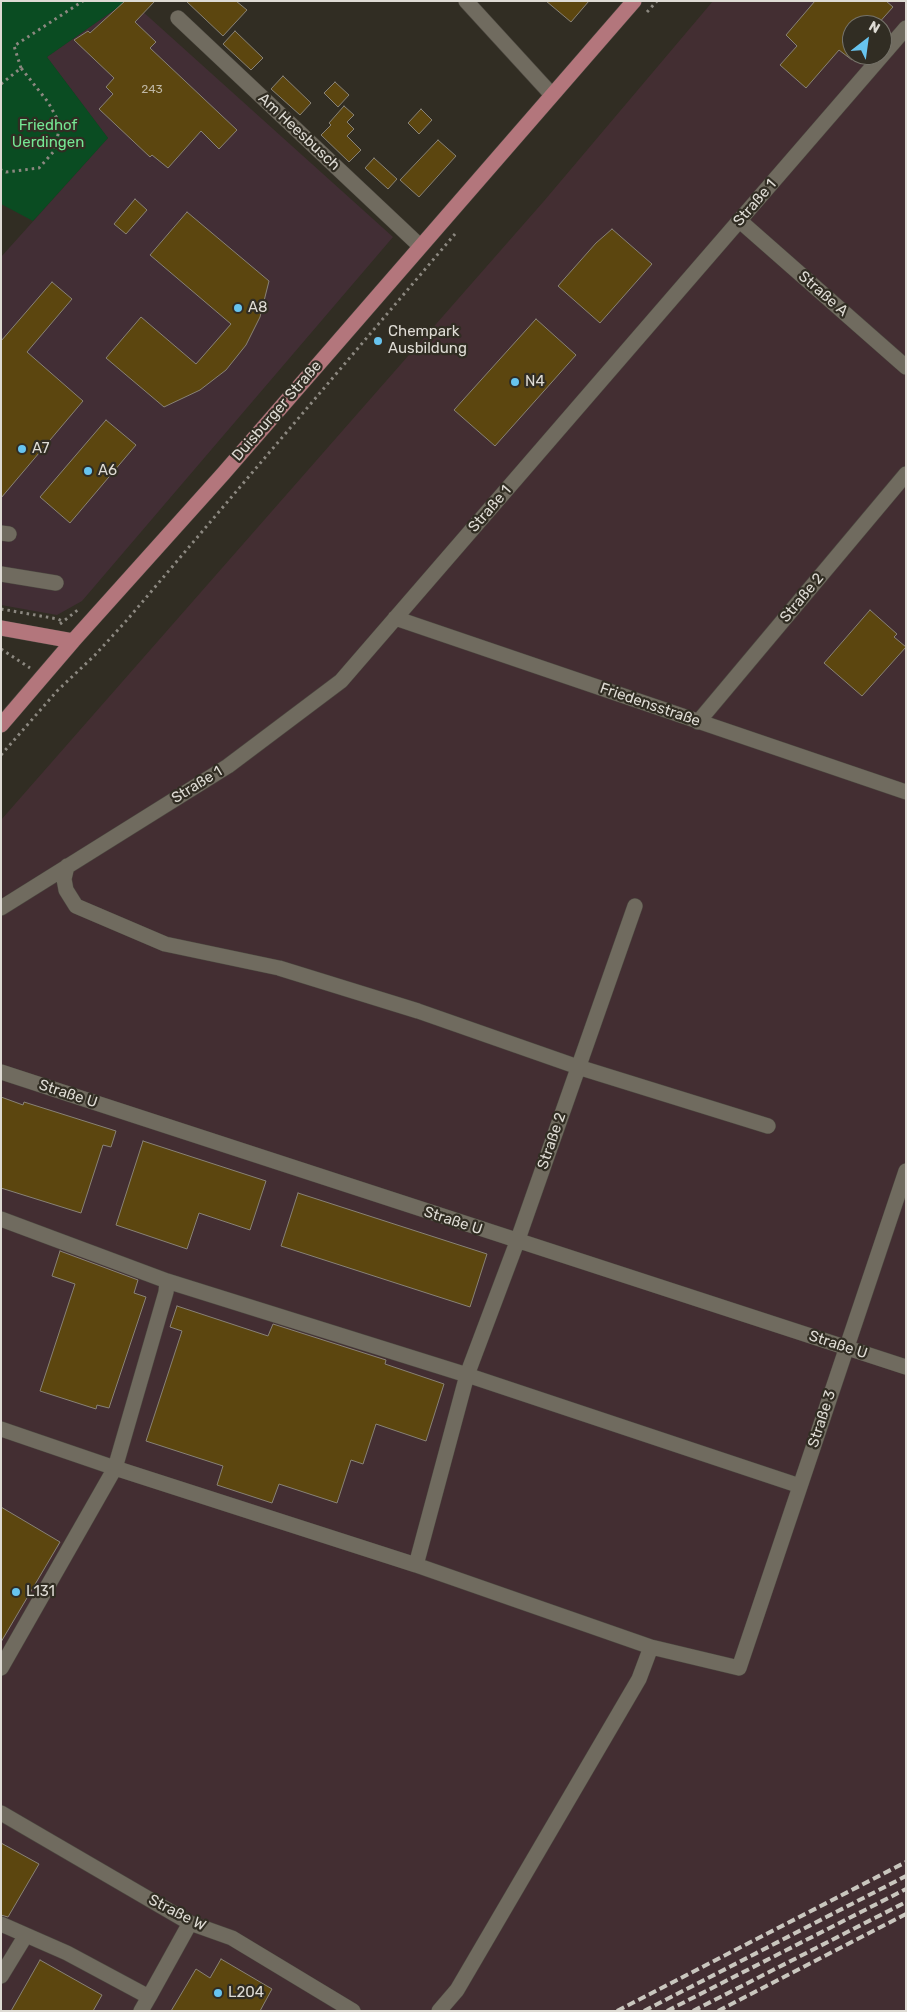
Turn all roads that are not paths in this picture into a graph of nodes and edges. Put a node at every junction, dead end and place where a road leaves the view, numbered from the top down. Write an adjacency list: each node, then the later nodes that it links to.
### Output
1 (466, 1): 5 (street)
2 (634, 1): 5 (main road, Duisburger Straße)
3 (178, 18): 7 (street, Am Heesbusch)
4 (906, 28): 6 (street, Straße 1)
5 (552, 95): 7 (main road, Duisburger Straße)
6 (740, 221): 8 (street, Straße A); 12 (street, Straße 1)
7 (420, 246): 14 (main road, Duisburger Straße)
8 (906, 367)
9 (906, 474): 15 (street, Straße 2)
10 (1, 574): 11 (street)
11 (56, 583)
12 (394, 618): 15 (street, Friedensstraße); 18 (street, Straße 1)
13 (1, 628): 14 (main road)
14 (73, 641): 16 (main road, Duisburger Straße)
15 (698, 722): 17 (street, Friedensstraße)
16 (1, 725)
17 (906, 792)
18 (67, 866): 20 (street, Straße 1); 21 (street)
19 (635, 906): 21 (street, Straße 2)
20 (1, 908)
21 (578, 1067): 23 (street); 26 (street, Straße 2)
22 (1, 1072): 26 (street, Straße U)
23 (768, 1126)
24 (906, 1171): 28 (street, Straße 3)
25 (1, 1219): 27 (street)
26 (517, 1242): 28 (street, Straße U); 30 (street, Straße 2)
27 (167, 1281): 30 (street); 32 (street)
28 (846, 1348): 29 (street, Straße U); 33 (street, Straße 3)
29 (906, 1367)
30 (467, 1375): 33 (street); 34 (street, Straße 2)
31 (1, 1429): 32 (street)
32 (115, 1468): 34 (street); 36 (street)
33 (800, 1486): 35 (street, Straße 3)
34 (416, 1565): 35 (street)
35 (651, 1647): 45 (street)
36 (1, 1668)
37 (1, 1813): 38 (street, Straße W)
38 (190, 1923): 42 (street); 44 (street, Straße W)
39 (1, 1924): 40 (street)
40 (26, 1935): 41 (street); 42 (street)
41 (1, 1976)
42 (149, 1997): 43 (street)
43 (141, 2011)
44 (353, 2011)
45 (439, 2011)

